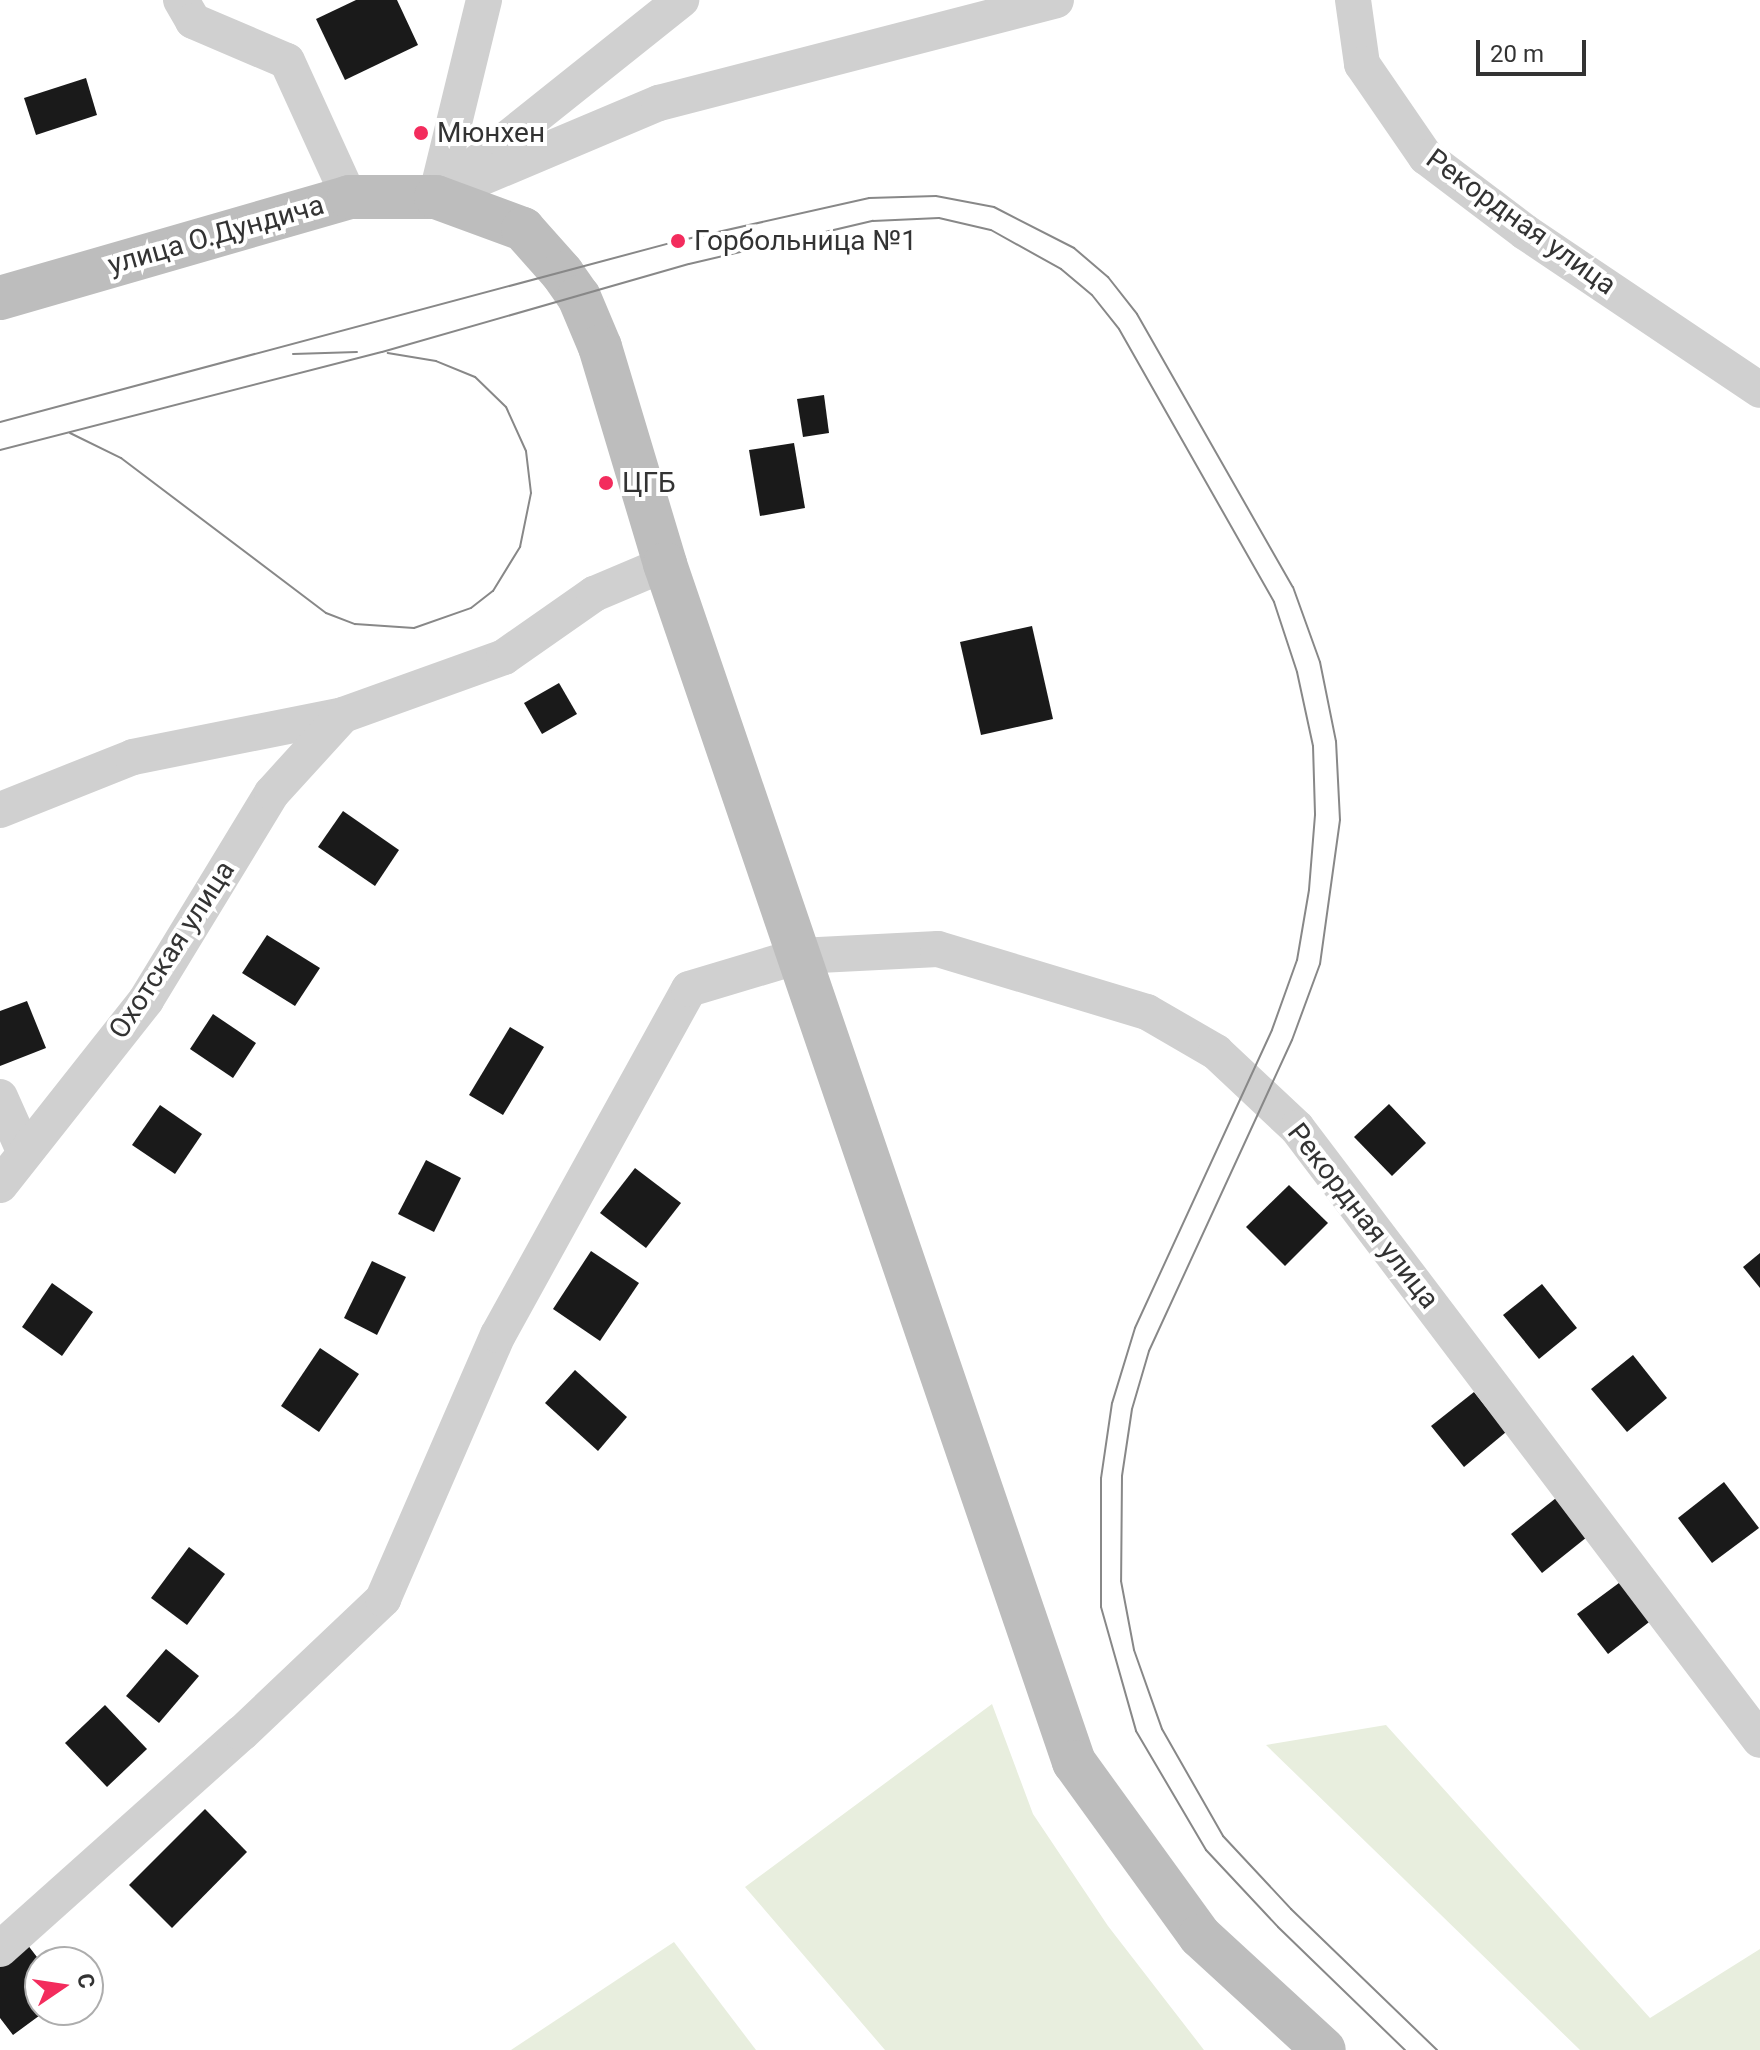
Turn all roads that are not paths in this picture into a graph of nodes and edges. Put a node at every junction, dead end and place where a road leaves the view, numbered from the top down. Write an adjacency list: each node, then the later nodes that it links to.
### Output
1 (181, 0): 6 (street)
2 (484, 0): 7 (street)
3 (681, 0): 7 (street)
4 (1056, 0): 7 (street)
5 (1353, 0): 9 (street, Рекордная улица)
6 (349, 197): 7 (main road, улица О.Дундича); 8 (main road, улица О.Дундича)
7 (436, 197): 10 (main road)
8 (0, 298)
9 (1760, 390)
10 (665, 564): 11 (street); 13 (main road)
11 (343, 715): 12 (street); 15 (street, Охотская улица)
12 (0, 810)
13 (799, 956): 17 (street, Рекордная улица); 18 (street, Рекордная улица); 19 (main road)
14 (0, 1097): 15 (street)
15 (24, 1151): 16 (street, Охотская улица)
16 (0, 1185)
17 (1760, 1740)
18 (0, 1949)
19 (1324, 2050)

